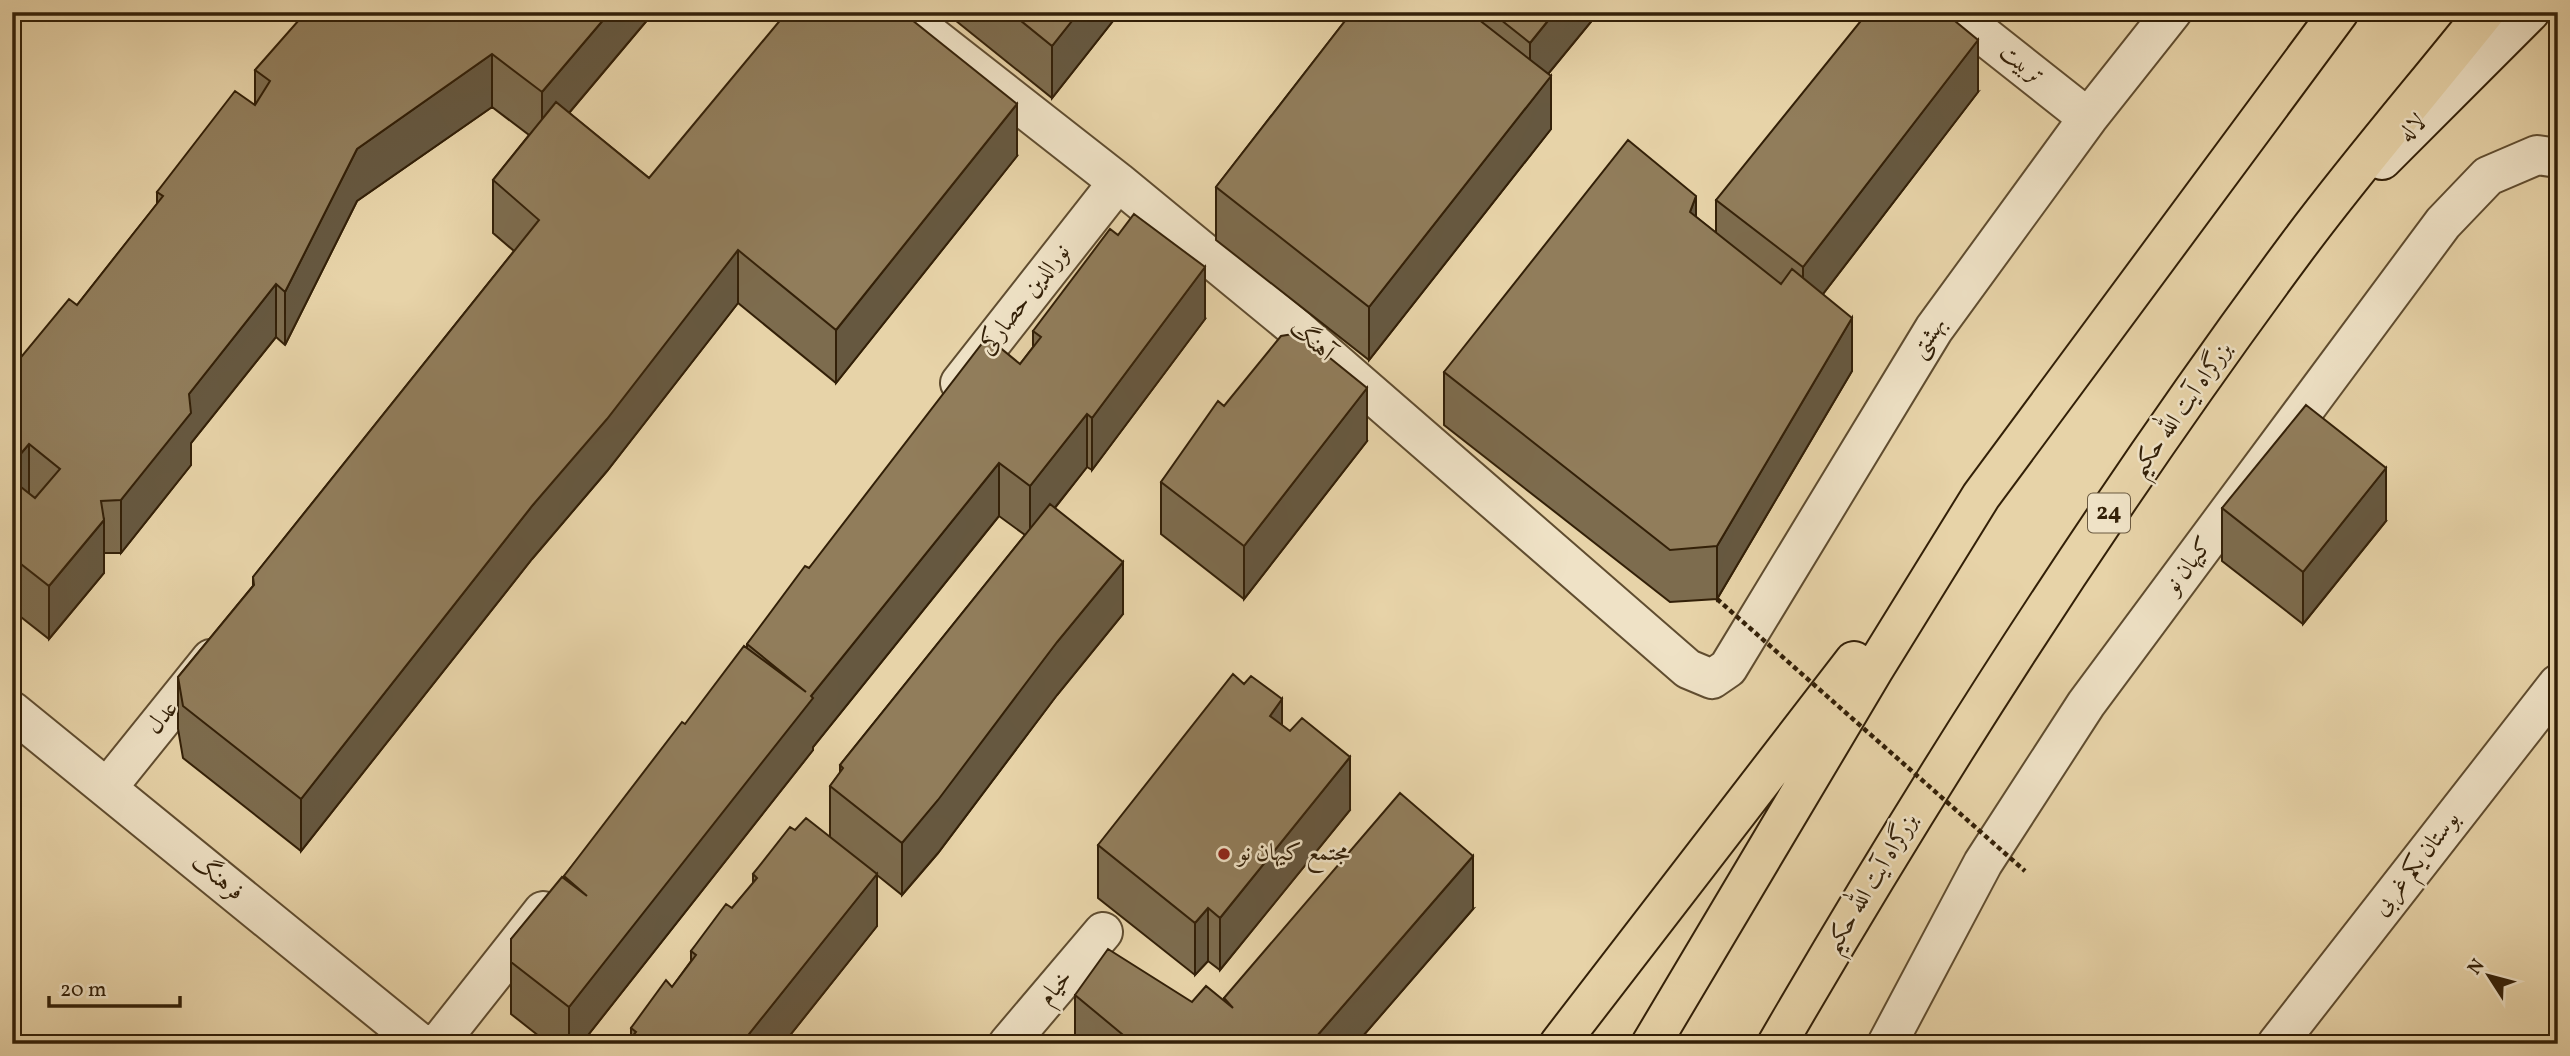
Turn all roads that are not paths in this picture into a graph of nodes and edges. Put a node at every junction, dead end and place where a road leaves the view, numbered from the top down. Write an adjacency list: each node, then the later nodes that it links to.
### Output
1 (901, 12): 9 (street, آهنگ)
2 (1954, 12): 7 (street, تربیت)
3 (2172, 12): 7 (street, بهشتی)
4 (2339, 12): 12 (highway)
5 (2485, 12): 10 (highway, بزرگراه آیت الله حکیم / 24)
6 (2530, 12): 10 (street, لاله)
7 (2088, 118): 14 (street, بهشتی)
8 (2558, 158): 28 (street, کیهان نو)
9 (1118, 182): 11 (street, نورالدین حصارکی); 14 (street, آهنگ)
10 (2297, 246): 19 (highway, بزرگراه آیت الله حکیم / 24)
11 (937, 411)
12 (1981, 496): 24 (highway); 25 (highway)
13 (229, 636): 17 (street, عدل)
14 (1712, 679)
15 (2558, 684): 29 (street, بوستان یکم غربی)
16 (19, 730): 17 (street, فرهنگ)
17 (107, 788): 21 (street, فرهنگ)
18 (567, 880): 22 (street)
19 (1869, 886): 26 (highway, بزرگراه آیت الله حکیم / 24); 27 (highway)
20 (1102, 932): 23 (street, خیام)
21 (421, 1044)
22 (438, 1044)
23 (1009, 1044)
24 (1559, 1044)
25 (1651, 1044)
26 (1777, 1044)
27 (1799, 1044)
28 (1887, 1044)
29 (2277, 1044)

